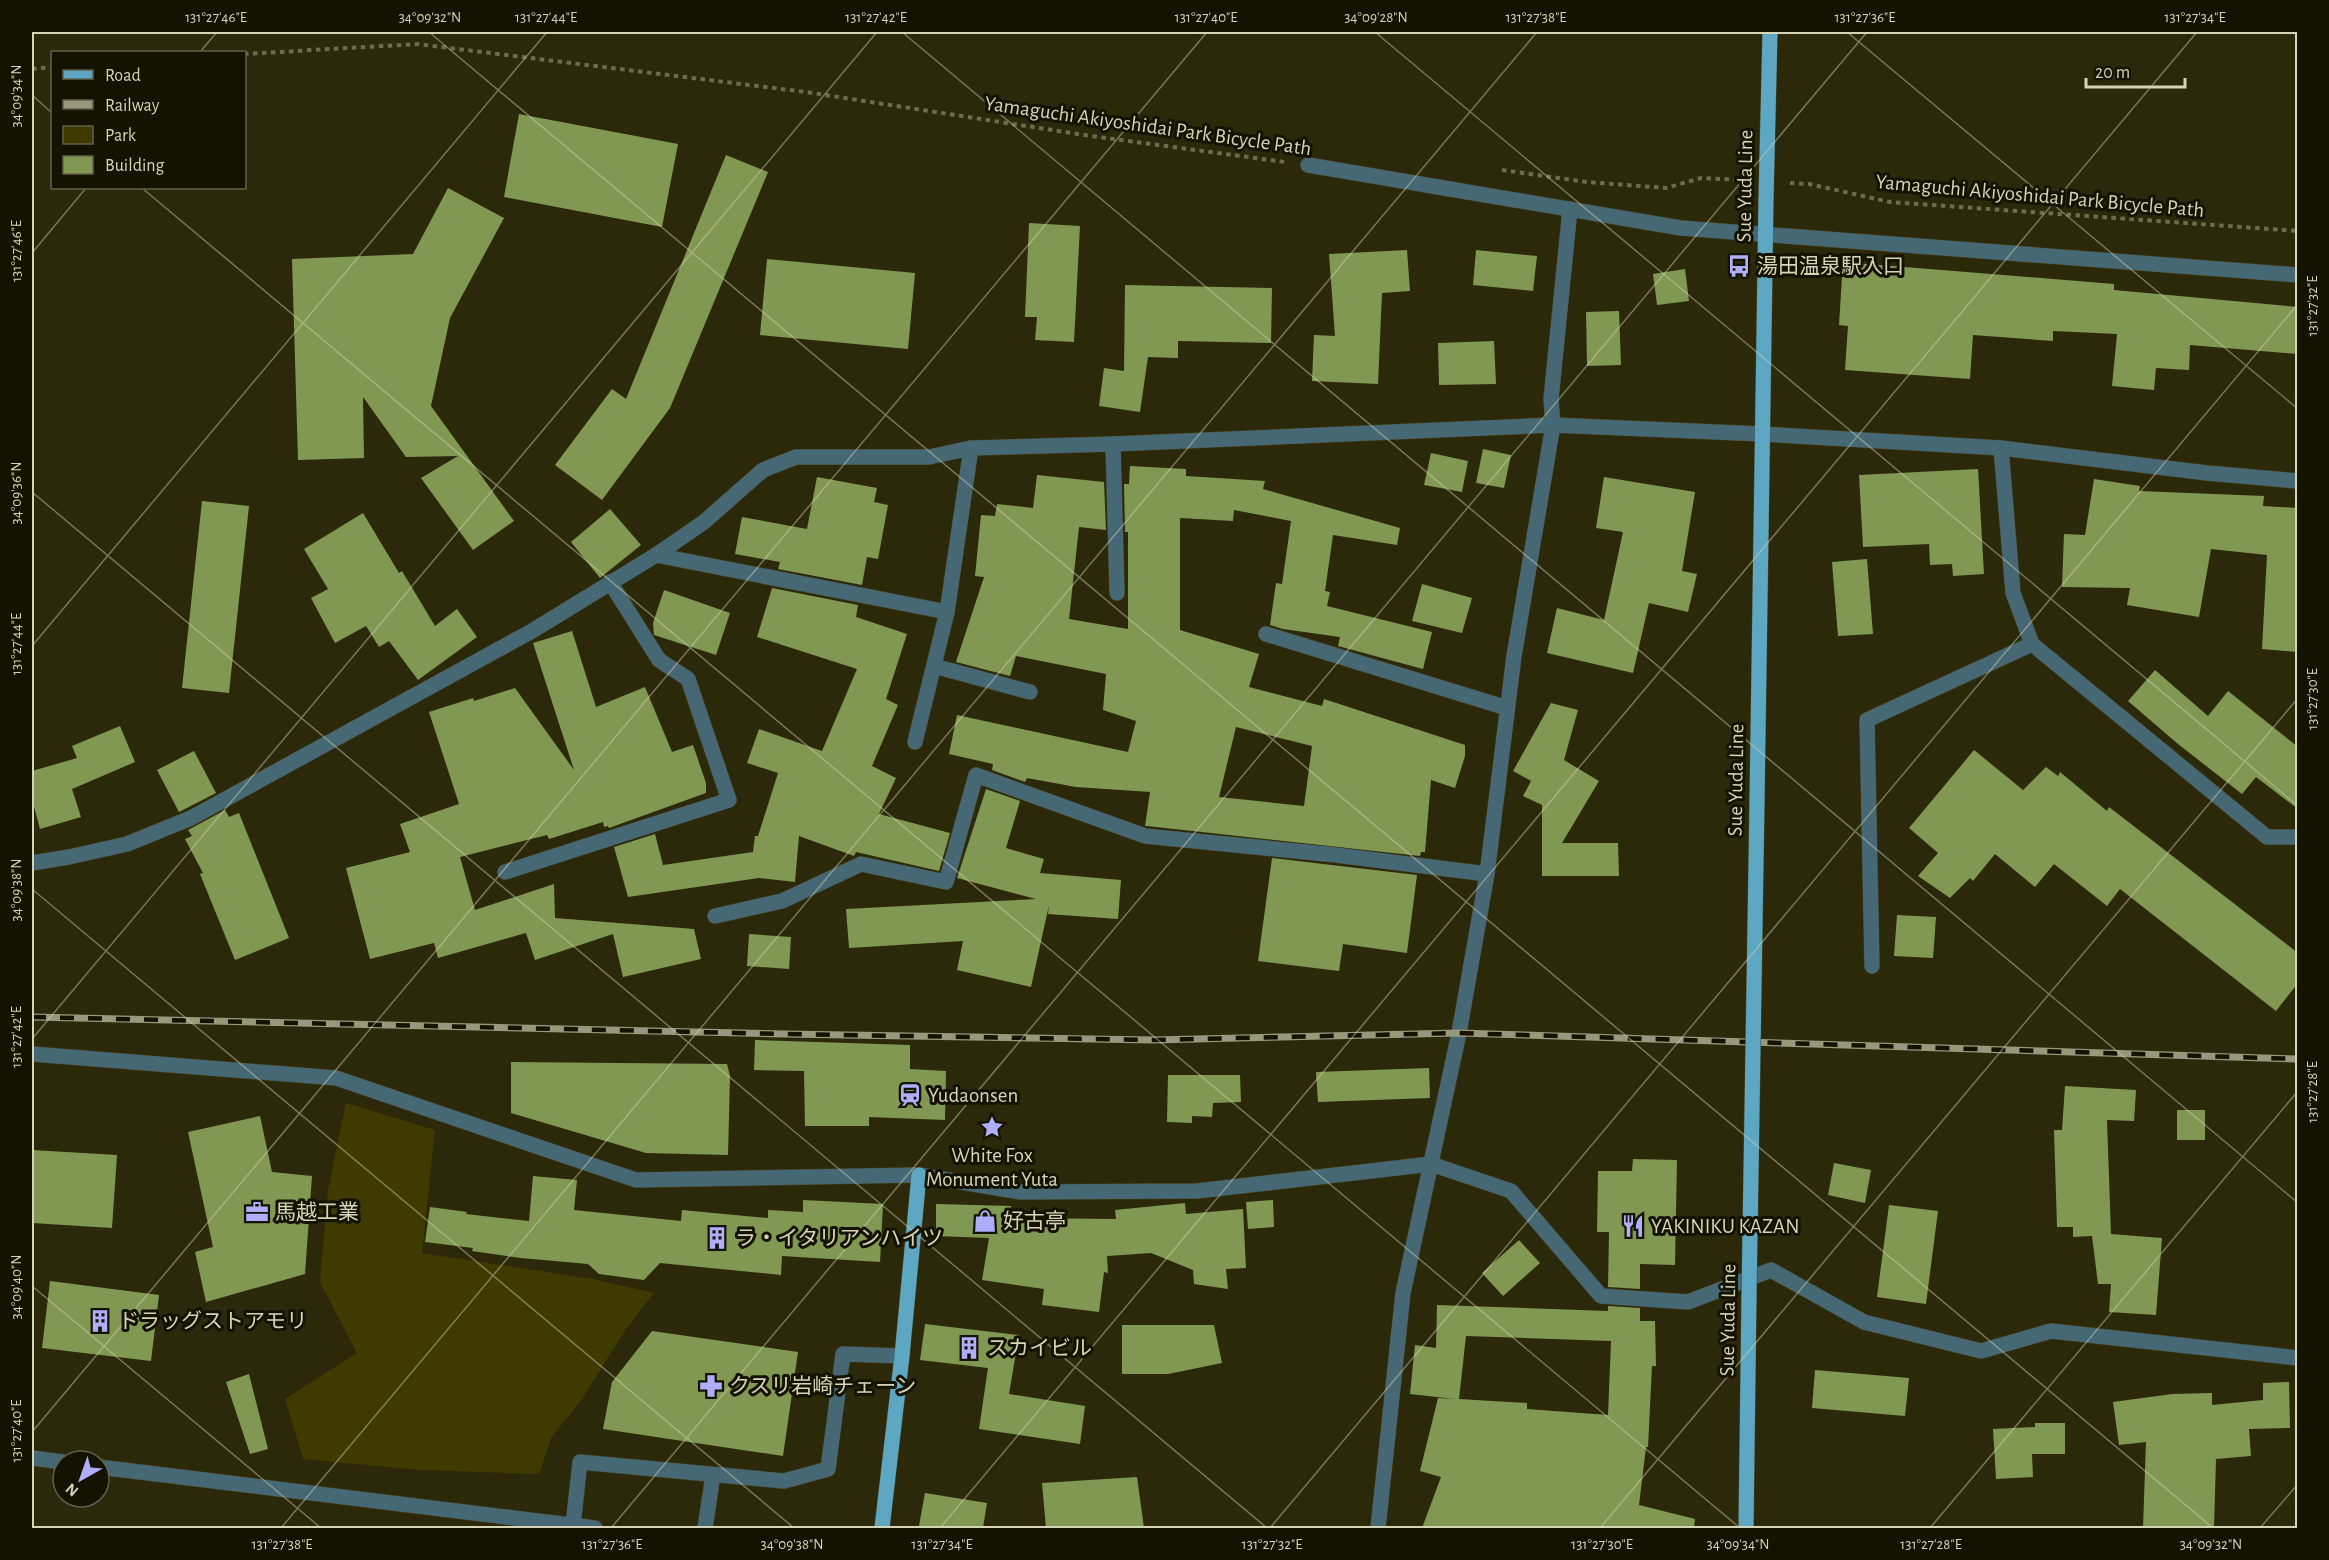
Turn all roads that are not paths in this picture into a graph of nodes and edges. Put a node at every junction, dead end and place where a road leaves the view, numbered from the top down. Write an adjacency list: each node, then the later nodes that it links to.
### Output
1 (1770, 32): 4 (main road, Sue Yuda Line, bridge)
2 (1308, 165): 3 (street)
3 (1570, 209): 4 (street); 6 (street)
4 (1765, 234): 5 (street); 7 (main road, Sue Yuda Line)
5 (2298, 275)
6 (1553, 426): 7 (street); 8 (street); 20 (street)
7 (1762, 434): 10 (street); 43 (main road, Sue Yuda Line, bridge)
8 (1113, 444): 9 (street); 14 (street)
9 (971, 448): 12 (street); 15 (street)
10 (2001, 448): 11 (street); 17 (street)
11 (2298, 480)
12 (656, 555): 13 (street); 15 (street)
13 (610, 582): 23 (street); 24 (street)
14 (1117, 593)
15 (947, 612): 18 (street)
16 (1266, 634): 20 (street)
17 (2032, 644): 22 (street); 27 (street)
18 (934, 666): 19 (street); 21 (street)
19 (1030, 692)
20 (1507, 708): 25 (street)
21 (915, 742)
22 (2298, 837)
23 (32, 863)
24 (505, 872)
25 (1487, 874): 26 (street); 29 (street)
26 (715, 916)
27 (1872, 966)
28 (32, 1054): 30 (street)
29 (1431, 1164): 30 (street); 32 (street); 42 (street)
30 (919, 1175): 31 (main road)
31 (902, 1356): 36 (street); 41 (main road)
32 (2298, 1358)
33 (32, 1458): 34 (street)
34 (51, 1460)
35 (111, 1469): 37 (street)
36 (713, 1475): 38 (street); 40 (street)
37 (510, 1524): 38 (street)
38 (573, 1525): 39 (street)
39 (595, 1528)
40 (705, 1528)
41 (882, 1528)
42 (1378, 1528)
43 (1746, 1528)

